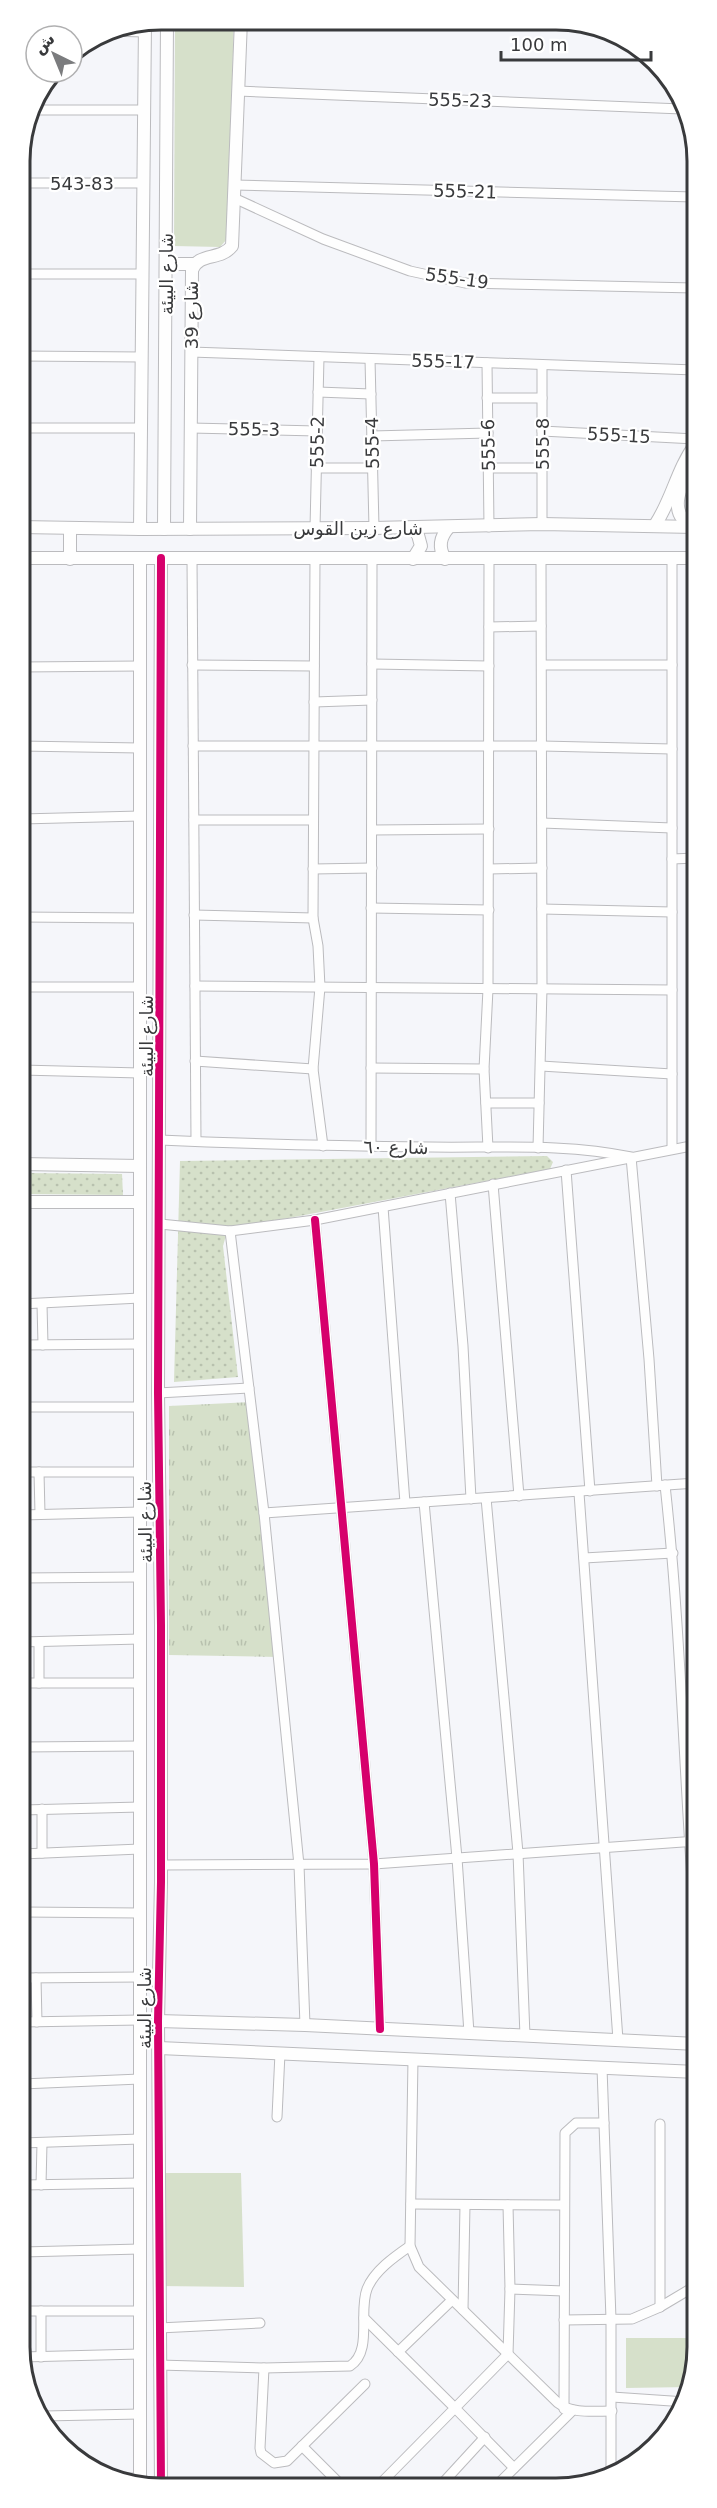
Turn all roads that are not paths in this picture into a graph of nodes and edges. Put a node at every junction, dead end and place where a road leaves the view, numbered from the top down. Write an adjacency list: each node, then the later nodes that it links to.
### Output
1 (167, 30): 13 (street, شارع البيئة)
2 (241, 30): 4 (street, شارع 39)
3 (145, 31): 6 (street, شارع البيئة)
4 (238, 91): 7 (street, 555-23); 10 (street, شارع 39)
5 (41, 110): 6 (street)
6 (144, 110): 9 (street, شارع البيئة)
7 (676, 110)
8 (30, 183): 9 (street, 543-83)
9 (143, 183): 16 (street, شارع البيئة)
10 (234, 185): 11 (street, 555-21); 12 (street, شارع 39)
11 (687, 197)
12 (234, 198): 14 (street, شارع 39); 17 (street, 555-19)
13 (166, 264): 14 (street); 56 (street, شارع البيئة)
14 (194, 264): 18 (street, شارع 39)
15 (30, 273): 16 (street)
16 (142, 274): 20 (street, شارع البيئة)
17 (687, 288)
18 (191, 352): 21 (street, 555-17); 32 (street, شارع 39)
19 (30, 356): 20 (street)
20 (142, 357): 31 (street, شارع البيئة)
21 (319, 357): 22 (street, 555-17); 26 (street, 555-2)
22 (370, 359): 23 (street, 555-17); 27 (street, 555-4)
23 (487, 363): 24 (street, 555-17); 29 (street, 555-6)
24 (542, 365): 25 (street, 555-17); 28 (street, 555-8)
25 (687, 370)
26 (318, 392): 27 (street); 33 (street, 555-2)
27 (371, 394): 36 (street, 555-4)
28 (542, 398): 29 (street); 34 (street, 555-8)
29 (487, 399): 35 (street, 555-6)
30 (30, 428): 31 (street)
31 (141, 428): 55 (street, شارع البيئة)
32 (191, 428): 33 (street, 555-3); 57 (street, شارع 39)
33 (317, 431): 39 (street, 555-2)
34 (542, 431): 37 (street, 555-15); 42 (street, 555-8)
35 (488, 433): 36 (street); 41 (street, 555-6)
36 (372, 436): 40 (street, 555-4)
37 (687, 438)
38 (687, 458): 46 (street)
39 (316, 468): 40 (street); 52 (street, 555-2)
40 (373, 468): 53 (street, 555-4)
41 (488, 468): 42 (street); 49 (street, 555-6)
42 (542, 468): 45 (street, 555-8)
43 (687, 478): 44 (street)
44 (687, 521)
45 (542, 524): 46 (street, شارع زين القوس); 49 (street, شارع زين القوس)
46 (655, 525): 50 (street, شارع زين القوس)
47 (30, 527): 51 (street, شارع زين القوس)
48 (449, 527): 49 (street, شارع زين القوس); 54 (street, شارع زين القوس); 68 (street)
49 (489, 527)
50 (687, 527)
51 (70, 528): 55 (street, شارع زين القوس); 64 (street)
52 (315, 528): 53 (street, شارع زين القوس); 57 (street, شارع زين القوس)
53 (374, 528): 54 (street, شارع زين القوس)
54 (412, 528): 67 (street)
55 (140, 529): 56 (street, شارع زين القوس)
56 (164, 529): 57 (street, شارع زين القوس)
57 (190, 529)
58 (315, 557): 61 (street, شارع زين القوس); 66 (street, شارع زين القوس); 78 (street)
59 (30, 558): 64 (street, شارع زين القوس)
60 (161, 558): 61 (street, شارع زين القوس); 65 (street, شارع زين القوس); 122 (street, شارع البيئة)
61 (192, 558): 74 (street)
62 (672, 558): 63 (street, شارع زين القوس); 70 (street, شارع زين القوس); 76 (street)
63 (687, 558)
64 (70, 559): 65 (street, شارع زين القوس)
65 (140, 559): 77 (street, شارع البيئة)
66 (372, 559): 67 (street, شارع زين القوس); 73 (street)
67 (413, 559): 68 (street, شارع زين القوس)
68 (445, 559): 69 (street, شارع زين القوس)
69 (489, 559): 70 (street, شارع زين القوس); 72 (street)
70 (541, 559): 71 (street)
71 (542, 626): 72 (street); 75 (street)
72 (489, 627): 79 (street)
73 (372, 664): 79 (street); 81 (street)
74 (192, 665): 78 (street); 84 (street)
75 (542, 665): 76 (street); 87 (street)
76 (672, 665): 90 (street)
77 (140, 666): 80 (street); 89 (street, شارع البيئة)
78 (314, 666): 82 (street)
79 (489, 666): 88 (street)
80 (30, 667)
81 (372, 700): 82 (street); 86 (street)
82 (314, 702): 85 (street)
83 (30, 746): 89 (street)
84 (193, 746): 85 (street); 93 (street)
85 (314, 746): 86 (street); 94 (street)
86 (372, 746): 88 (street); 97 (street)
87 (542, 746): 88 (street); 90 (street); 95 (street)
88 (489, 747): 98 (street)
89 (140, 748): 91 (street, شارع البيئة)
90 (672, 749): 96 (street)
91 (140, 816): 92 (street); 111 (street, شارع البيئة)
92 (30, 819)
93 (194, 820): 94 (street); 109 (street)
94 (314, 820): 103 (street)
95 (542, 823): 96 (street); 102 (street)
96 (672, 828): 100 (street)
97 (372, 830): 98 (street); 101 (street)
98 (489, 830): 104 (street)
99 (687, 858): 100 (street)
100 (672, 859): 108 (street)
101 (372, 868): 103 (street); 105 (street)
102 (542, 868): 104 (street); 106 (street)
103 (313, 869): 112 (street)
104 (489, 869): 107 (street)
105 (371, 908): 107 (street); 118 (street)
106 (542, 909): 108 (street); 117 (street)
107 (489, 910): 119 (street)
108 (672, 912): 120 (street)
109 (194, 915): 112 (street); 113 (street)
110 (30, 917): 111 (street)
111 (140, 918): 115 (street, شارع البيئة)
112 (313, 918): 116 (street)
113 (195, 986): 116 (street); 123 (street)
114 (30, 987): 115 (street)
115 (140, 987): 121 (street, شارع البيئة)
116 (320, 987): 118 (street); 126 (street)
117 (542, 988): 119 (street); 120 (street); 124 (street)
118 (371, 989): 119 (street); 125 (street)
119 (488, 989): 127 (street)
120 (672, 990): 130 (street)
121 (140, 1024): 122 (street); 129 (street, شارع البيئة)
122 (161, 1024): 133 (street, شارع البيئة)
123 (195, 1061): 126 (street); 134 (street)
124 (541, 1066): 130 (street); 131 (street)
125 (371, 1068): 127 (street); 136 (street)
126 (313, 1069): 135 (street)
127 (484, 1069): 132 (street)
128 (30, 1070): 129 (street)
129 (140, 1073): 143 (street, شارع البيئة)
130 (672, 1074): 140 (street)
131 (539, 1102): 132 (street); 139 (street)
132 (486, 1103): 138 (street)
133 (160, 1140): 134 (street, شارع ٦٠); 151 (street, شارع البيئة)
134 (196, 1141): 135 (street, شارع ٦٠)
135 (322, 1146): 136 (street, شارع ٦٠)
136 (371, 1146): 138 (street, شارع ٦٠)
137 (687, 1146): 140 (street)
138 (488, 1148): 139 (street, شارع ٦٠)
139 (538, 1148): 141 (street, شارع ٦٠)
140 (672, 1149): 141 (street)
141 (631, 1157): 144 (street); 167 (street)
142 (30, 1164): 143 (street)
143 (140, 1166): 148 (street, شارع البيئة)
144 (566, 1170): 145 (street); 168 (street)
145 (494, 1184): 146 (street); 170 (street)
146 (450, 1193): 149 (street); 172 (street)
147 (30, 1202): 148 (street)
148 (140, 1202): 153 (street, شارع البيئة)
149 (383, 1207): 150 (street); 174 (street)
150 (315, 1220): 152 (street); 175 (street)
151 (160, 1224): 152 (street); 160 (street, شارع البيئة)
152 (230, 1231): 159 (street)
153 (140, 1298): 155 (street); 156 (street, شارع البيئة)
154 (30, 1304): 155 (street)
155 (42, 1304): 158 (street)
156 (140, 1344): 158 (street); 162 (street, شارع البيئة)
157 (30, 1345): 158 (street)
158 (43, 1345)
159 (249, 1388): 160 (street); 177 (street)
160 (158, 1393): 185 (street, شارع البيئة)
161 (30, 1407): 162 (street)
162 (140, 1407): 165 (street, شارع البيئة)
163 (30, 1472): 164 (street)
164 (39, 1472): 165 (street); 178 (street)
165 (140, 1472): 176 (street, شارع البيئة)
166 (687, 1484): 167 (street)
167 (661, 1485): 168 (street); 180 (street)
168 (590, 1491): 169 (street)
169 (579, 1493): 170 (street); 181 (street)
170 (519, 1496): 171 (street)
171 (486, 1498): 172 (street); 202 (street)
172 (471, 1499): 173 (street)
173 (424, 1502): 174 (street); 204 (street)
174 (405, 1503): 175 (street)
175 (342, 1508): 177 (street); 205 (street)
176 (140, 1512): 178 (street); 182 (street, شارع البيئة)
177 (264, 1513): 207 (street)
178 (40, 1514): 179 (street)
179 (30, 1515)
180 (673, 1553): 181 (street); 194 (street)
181 (584, 1558): 199 (street)
182 (140, 1576): 183 (street); 184 (street, شارع البيئة)
183 (30, 1578)
184 (140, 1625): 185 (street); 186 (street, شارع البيئة)
185 (161, 1625): 206 (street, شارع البيئة)
186 (140, 1639): 188 (street); 191 (street, شارع البيئة)
187 (30, 1642): 188 (street)
188 (39, 1642): 190 (street)
189 (30, 1683): 190 (street)
190 (39, 1683): 191 (street)
191 (140, 1683): 192 (street, شارع البيئة)
192 (140, 1746): 193 (street); 195 (street, شارع البيئة)
193 (30, 1747)
194 (687, 1763)
195 (140, 1807): 196 (street); 200 (street, شارع البيئة)
196 (42, 1809): 197 (street); 201 (street)
197 (30, 1810)
198 (687, 1841): 199 (street)
199 (605, 1847): 202 (street); 221 (street)
200 (140, 1849): 201 (street); 209 (street, شارع البيئة)
201 (42, 1853): 203 (street)
202 (518, 1853): 204 (street); 220 (street)
203 (30, 1854)
204 (457, 1858): 205 (street); 219 (street)
205 (374, 1864): 207 (street); 218 (street)
206 (161, 1865): 207 (street); 214 (street, شارع البيئة)
207 (300, 1865): 217 (street)
208 (30, 1912): 209 (street)
209 (140, 1913): 210 (street, شارع البيئة)
210 (140, 1977): 212 (street); 213 (street, شارع البيئة)
211 (30, 1978): 212 (street)
212 (36, 1978): 216 (street)
213 (140, 2020): 216 (street); 228 (street, شارع البيئة)
214 (158, 2021): 217 (street); 223 (street, شارع البيئة)
215 (30, 2022): 216 (street)
216 (37, 2022)
217 (305, 2025): 218 (street)
218 (380, 2029): 219 (street)
219 (469, 2033): 220 (street)
220 (525, 2036): 221 (street)
221 (618, 2040): 222 (street)
222 (687, 2043)
223 (159, 2048): 224 (street); 259 (street, شارع البيئة)
224 (280, 2054): 225 (street); 230 (street)
225 (413, 2060): 226 (street); 239 (street)
226 (602, 2068): 227 (street); 231 (street)
227 (687, 2072)
228 (140, 2079): 229 (street); 233 (street, شارع البيئة)
229 (30, 2084)
230 (277, 2117)
231 (604, 2123): 242 (street); 256 (street)
232 (660, 2124): 250 (street)
233 (140, 2139): 234 (street); 236 (street, شارع البيئة)
234 (42, 2143): 235 (street); 238 (street)
235 (30, 2144)
236 (140, 2183): 238 (street); 244 (street, شارع البيئة)
237 (30, 2185): 238 (street)
238 (41, 2185)
239 (411, 2204): 240 (street); 243 (street)
240 (465, 2205): 241 (street); 252 (street)
241 (508, 2205): 242 (street); 246 (street)
242 (564, 2205): 248 (street)
243 (410, 2246): 249 (street); 255 (street)
244 (140, 2249): 245 (street); 254 (street, شارع البيئة)
245 (30, 2252)
246 (510, 2289): 248 (street); 262 (street)
247 (687, 2290): 250 (street)
248 (564, 2291): 257 (street)
249 (452, 2300): 252 (street); 260 (street)
250 (660, 2307): 256 (street)
251 (30, 2310): 253 (street)
252 (463, 2310): 262 (street)
253 (40, 2311): 254 (street); 264 (street)
254 (140, 2311): 261 (street, شارع البيئة)
255 (364, 2318): 260 (street); 266 (street)
256 (611, 2319): 257 (street); 268 (street)
257 (564, 2320): 271 (street)
258 (260, 2323): 259 (street)
259 (159, 2328): 265 (street, شارع البيئة)
260 (398, 2352): 270 (street)
261 (140, 2354): 264 (street); 273 (street, شارع البيئة)
262 (508, 2354): 270 (street); 271 (street)
263 (31, 2357): 264 (street)
264 (41, 2357)
265 (159, 2365): 266 (street); 275 (street, شارع البيئة)
266 (264, 2368): 278 (street)
267 (365, 2384): 278 (street)
268 (612, 2397): 269 (street); 272 (street)
269 (673, 2404)
270 (455, 2408): 277 (street); 284 (street)
271 (569, 2410): 272 (street); 280 (street)
272 (612, 2411): 279 (street)
273 (140, 2414): 274 (street); 276 (street, شارع البيئة)
274 (50, 2416)
275 (159, 2428): 276 (street); 282 (street, شارع البيئة)
276 (140, 2429): 281 (street, شارع البيئة)
277 (485, 2437): 280 (street); 285 (street)
278 (302, 2446): 283 (street)
279 (611, 2465)
280 (514, 2468): 286 (street)
281 (140, 2476)
282 (161, 2478)
283 (334, 2478)
284 (386, 2478)
285 (447, 2478)
286 (504, 2478)

